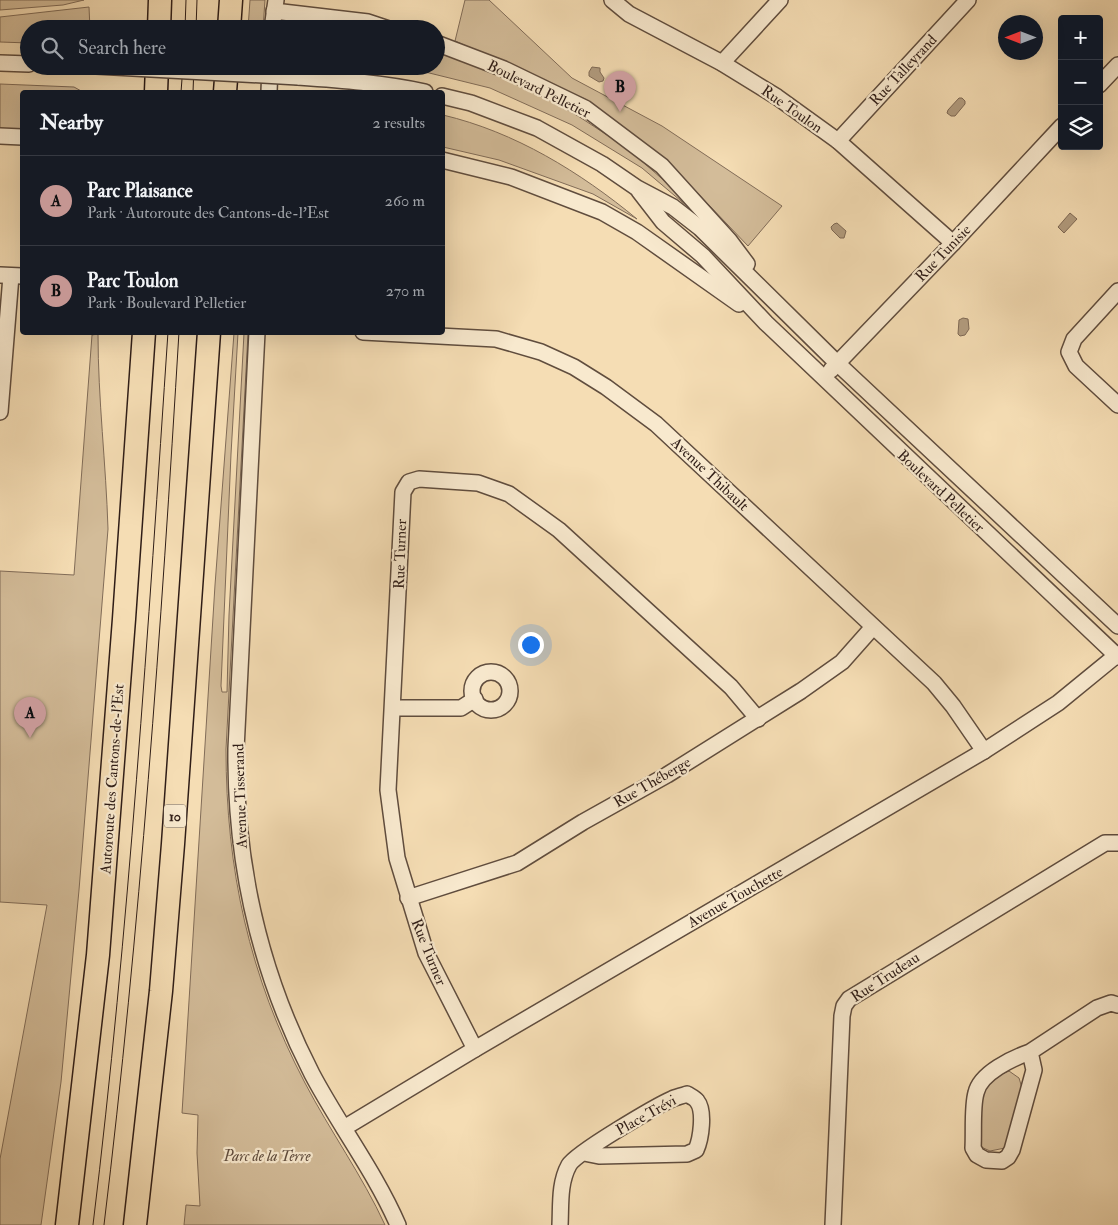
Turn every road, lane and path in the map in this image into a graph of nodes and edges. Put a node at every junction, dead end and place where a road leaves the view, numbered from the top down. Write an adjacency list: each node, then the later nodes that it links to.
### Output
1 (231, 0): 6 (highway)
2 (612, 0): 12 (street, Rue Toulon)
3 (780, 0): 12 (street)
4 (968, 0): 27 (street, Rue Talleyrand)
5 (275, 6): 7 (street); 8 (street)
6 (230, 20)
7 (273, 20)
8 (356, 20)
9 (445, 46): 33 (street, Boulevard Pelletier)
10 (0, 62): 11 (street)
11 (20, 63)
12 (722, 63): 27 (street, Rue Toulon)
13 (1118, 65): 18 (street)
14 (157, 75): 19 (highway)
15 (226, 75): 20 (highway)
16 (261, 75): 22 (street, bridge)
17 (270, 75): 21 (street)
18 (1103, 81)
19 (156, 90)
20 (225, 90)
21 (269, 90)
22 (416, 90)
23 (445, 97): 29 (street, Boulevard Pelletier)
24 (1058, 130): 30 (street, Rue Tunisie)
25 (0, 136): 26 (street)
26 (20, 137)
27 (838, 141): 30 (street, Rue Toulon)
28 (445, 161): 34 (street, Boulevard Pelletier)
29 (637, 188): 33 (street, Boulevard Pelletier); 34 (street, Boulevard Pelletier)
30 (953, 243): 39 (street, Rue Tunisie)
31 (11, 276): 42 (street)
32 (1118, 291): 41 (street)
33 (775, 302): 39 (street, Boulevard Pelletier)
34 (766, 323): 40 (street, Boulevard Pelletier)
35 (144, 335): 57 (highway, Autoroute des Cantons-de-l'Est)
36 (209, 335): 58 (highway, 10)
37 (257, 335): 55 (street, Avenue Tisserand)
38 (420, 335): 43 (street, Avenue Thibault)
39 (837, 363): 40 (street, Rue Tunisie); 44 (street, Boulevard Pelletier)
40 (822, 378): 45 (street, Boulevard Pelletier)
41 (1118, 405)
42 (0, 412)
43 (873, 626): 48 (street, Rue Théberge); 49 (street, Avenue Thibault)
44 (1118, 626)
45 (1117, 656): 49 (street, Avenue Touchette)
46 (475, 700): 47 (street)
47 (393, 708): 48 (street, Rue Turner); 51 (street, Rue Turner)
48 (758, 719): 51 (street, Rue Théberge)
49 (984, 751): 53 (street, Avenue Touchette)
50 (1118, 843): 61 (street, Rue Trudeau)
51 (408, 898): 53 (street, Rue Turner)
52 (1118, 1005): 54 (street)
53 (475, 1049): 55 (street, Avenue Touchette)
54 (1030, 1052): 54 (street)
55 (344, 1128): 59 (street, Avenue Tisserand)
56 (584, 1153): 56 (street, Place Trévi); 60 (street, Place Trévi)
57 (67, 1225)
58 (135, 1225)
59 (398, 1225)
60 (560, 1225)
61 (833, 1225)

